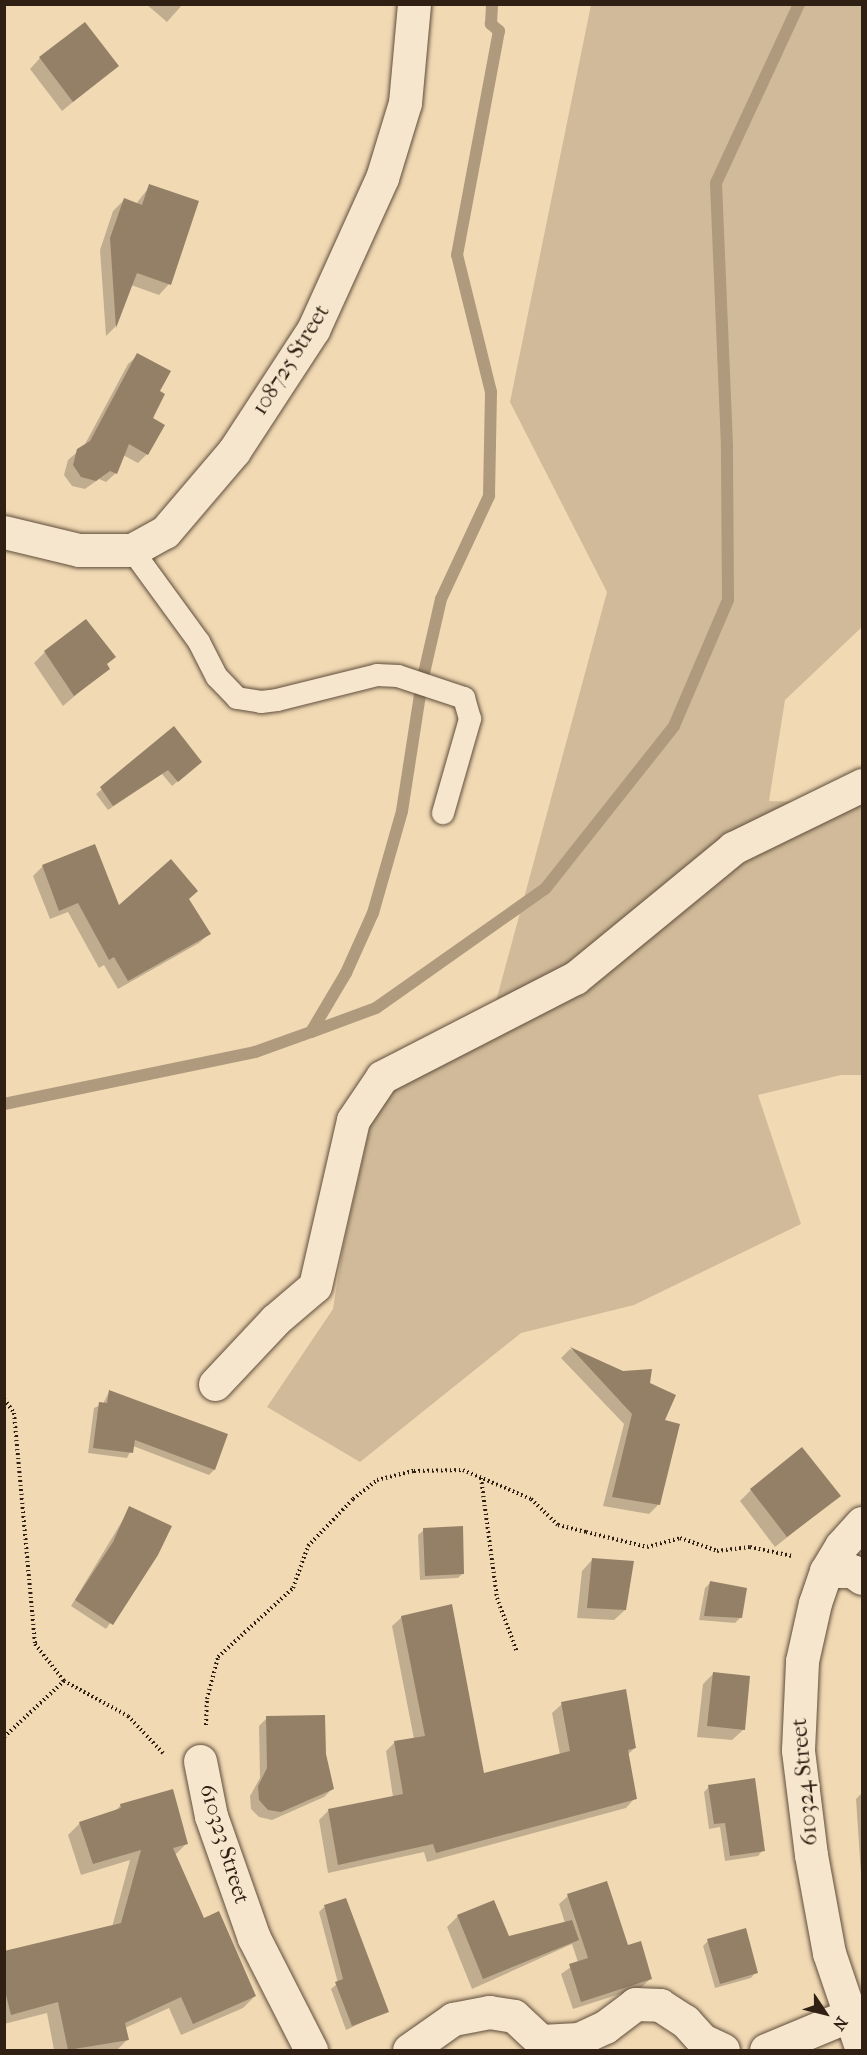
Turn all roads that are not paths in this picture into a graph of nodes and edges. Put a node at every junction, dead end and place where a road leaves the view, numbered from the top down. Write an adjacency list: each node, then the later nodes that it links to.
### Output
1 (414, 4): 3 (street, 108725 Street)
2 (4, 532): 3 (street, 108725 Street)
3 (132, 550): 5 (lane)
4 (862, 785): 6 (street)
5 (443, 813)
6 (215, 1384)
7 (862, 1523): 8 (street, 610324 Street)
8 (826, 1571): 9 (street); 11 (street, 610324 Street)
9 (862, 1578)
10 (200, 1761): 12 (street, 610323 Street)
11 (850, 2015): 15 (street); 16 (street, 610324 Street)
12 (310, 2050)
13 (409, 2050): 14 (street)
14 (723, 2050)
15 (766, 2050)
16 (862, 2050)

